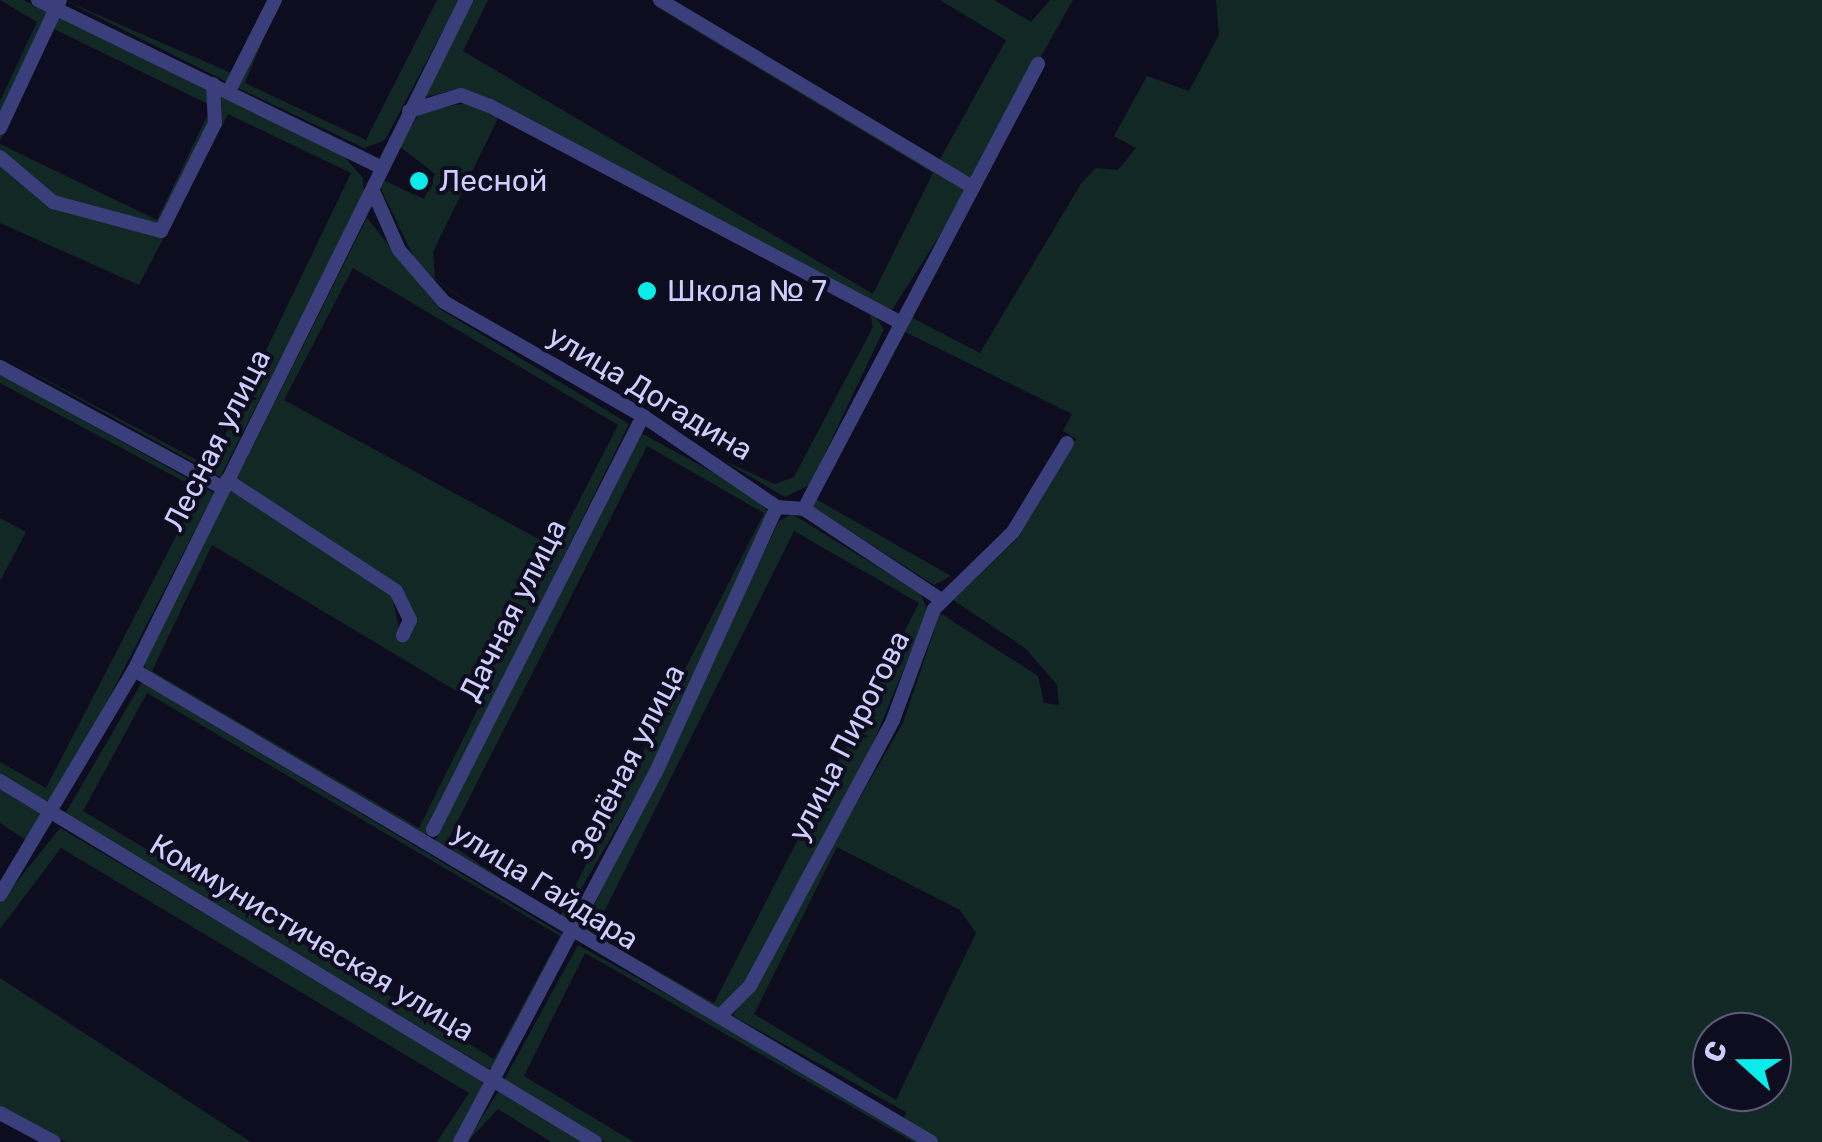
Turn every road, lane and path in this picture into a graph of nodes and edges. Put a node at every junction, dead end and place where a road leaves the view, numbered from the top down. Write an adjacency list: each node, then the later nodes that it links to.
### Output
1 (38, 0): 5 (street)
2 (275, 0): 8 (street)
3 (466, 0): 9 (street, Лесная улица)
4 (660, 0): 13 (street)
5 (58, 4): 7 (street); 10 (street)
6 (1038, 64): 13 (street)
7 (213, 84): 8 (street); 11 (street)
8 (229, 91): 12 (street)
9 (409, 111): 12 (street, Лесная улица); 15 (street)
10 (0, 128)
11 (0, 157)
12 (381, 166): 14 (street, Лесная улица)
13 (973, 186): 15 (street)
14 (373, 191): 17 (street, улица Догадина); 19 (street, Лесная улица)
15 (899, 322): 21 (street)
16 (0, 367): 19 (street)
17 (643, 416): 20 (street, улица Догадина); 27 (street, Дачная улица)
18 (1067, 443): 22 (street, улица Пирогова)
19 (225, 484): 23 (street); 24 (street, Лесная улица)
20 (777, 507): 21 (street, улица Догадина); 29 (street, Зелёная улица)
21 (804, 509): 22 (street, улица Догадина)
22 (940, 599): 30 (street, улица Пирогова)
23 (403, 634)
24 (134, 670): 26 (street, Лесная улица); 29 (street, улица Гайдара)
25 (0, 781): 26 (street, Коммунистическая улица)
26 (56, 814): 28 (street, Лесная улица); 31 (street, Коммунистическая улица)
27 (434, 830)
28 (0, 895)
29 (572, 935): 30 (street, улица Гайдара); 31 (street, Зелёная улица)
30 (720, 1016): 36 (street, улица Гайдара)
31 (496, 1082): 34 (street, Зелёная улица); 35 (street, Коммунистическая улица)
32 (0, 1113): 33 (street)
33 (54, 1142)
34 (460, 1142)
35 (595, 1142)
36 (931, 1142)

